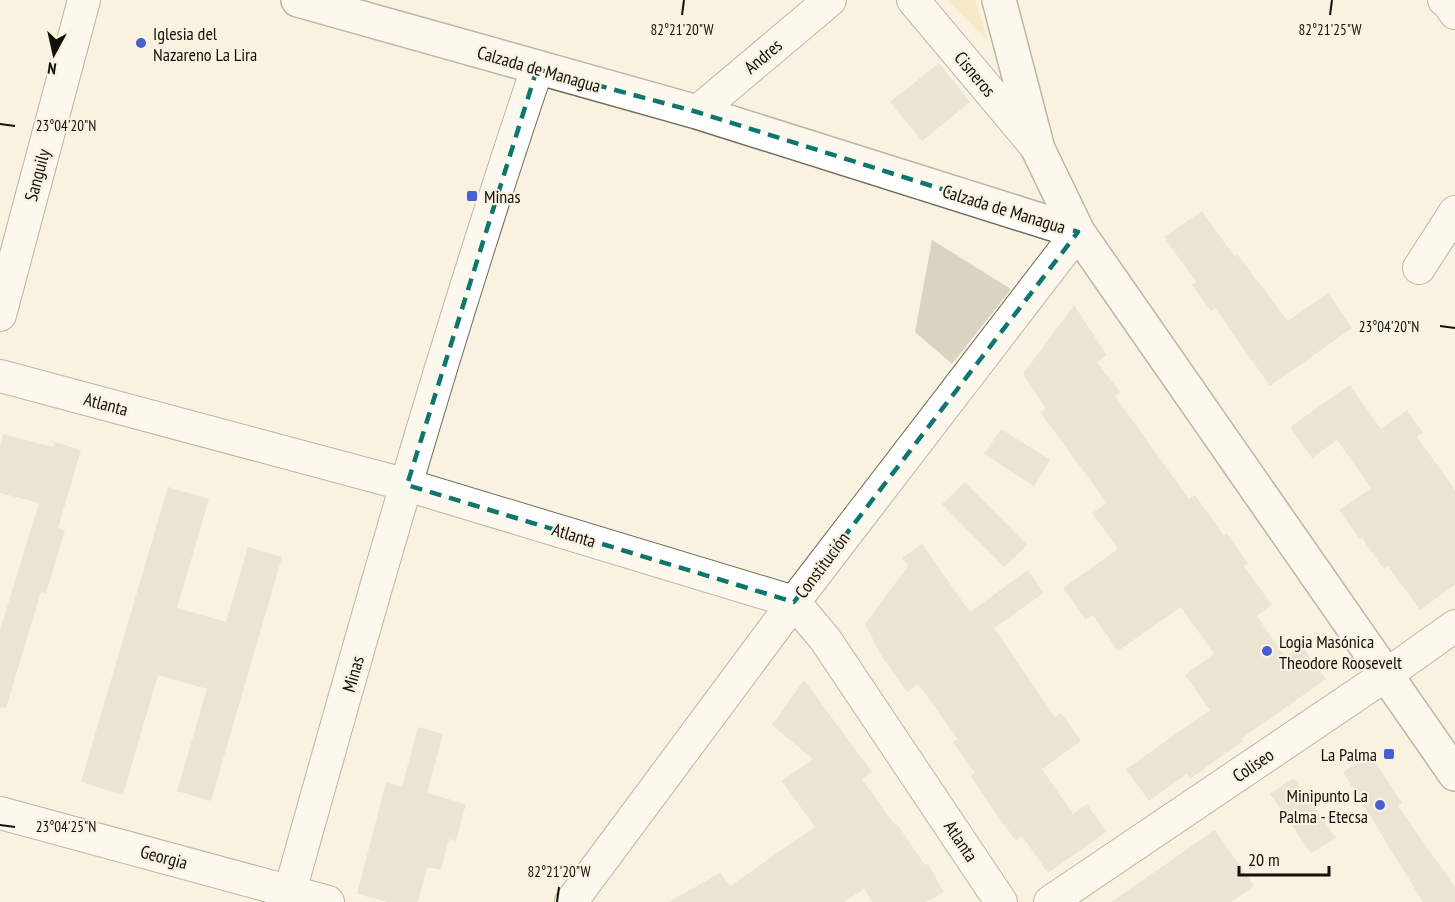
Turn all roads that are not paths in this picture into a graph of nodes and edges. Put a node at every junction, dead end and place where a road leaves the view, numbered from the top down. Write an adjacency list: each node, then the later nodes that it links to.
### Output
1 (84, 0): 14 (street, Sanguily)
2 (830, 0): 9 (street, Andres)
3 (913, 0): 10 (street, Cisneros)
4 (999, 0): 10 (main road)
5 (1444, 0): 7 (street)
6 (315, 3): 8 (main road, Calzada de Managua)
7 (1455, 13)
8 (537, 69): 9 (main road, Calzada de Managua); 16 (street, Minas)
9 (697, 112): 12 (main road, Calzada de Managua)
10 (1038, 149): 12 (main road)
11 (1455, 212): 13 (street)
12 (1078, 232): 17 (street, Constitución); 19 (main road, Calzada de Managua)
13 (1419, 268)
14 (0, 315)
15 (0, 376): 16 (street, Atlanta)
16 (407, 485): 17 (street, Atlanta); 22 (street, Minas)
17 (794, 602): 24 (street, Constitución); 25 (street, Atlanta)
18 (1455, 626): 19 (street, Coliseo)
19 (1386, 675): 20 (main road, Calzada de Managua); 26 (street, Coliseo)
20 (1455, 774)
21 (0, 813): 22 (street, Georgia)
22 (289, 896): 23 (street, Georgia)
23 (328, 902)
24 (571, 902)
25 (1001, 902)
26 (1050, 902)

